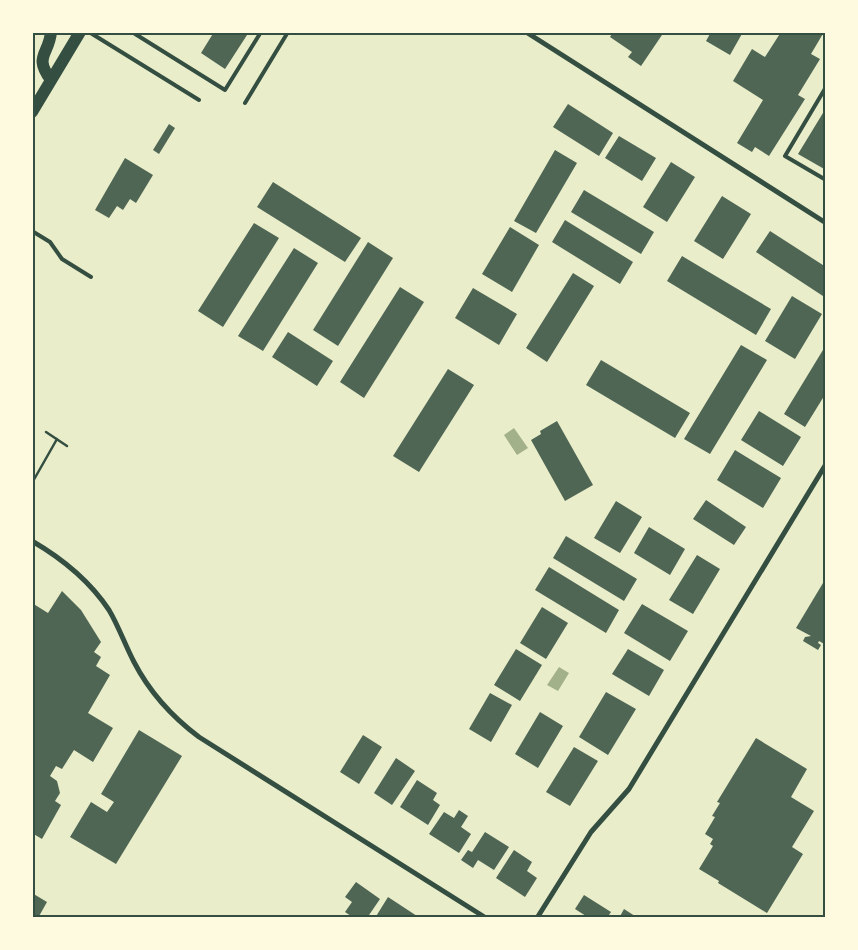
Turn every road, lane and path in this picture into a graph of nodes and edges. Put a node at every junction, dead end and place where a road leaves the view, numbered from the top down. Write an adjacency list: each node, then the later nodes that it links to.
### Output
1 (51, 32): 8 (main road)
2 (80, 32): 8 (main road)
3 (89, 32): 10 (lane)
4 (132, 32): 5 (lane)
5 (262, 32)
6 (288, 32): 11 (lane)
7 (526, 32): 14 (street)
8 (52, 80): 12 (main road)
9 (826, 87): 13 (lane)
10 (199, 100)
11 (245, 103)
12 (32, 112)
13 (826, 180)
14 (826, 223)
15 (32, 231): 16 (lane)
16 (91, 277)
17 (46, 432): 18 (path)
18 (57, 439): 19 (path); 21 (path)
19 (67, 446)
20 (826, 464): 24 (street)
21 (32, 483)
22 (32, 541): 23 (street)
23 (486, 918)
24 (537, 918)

